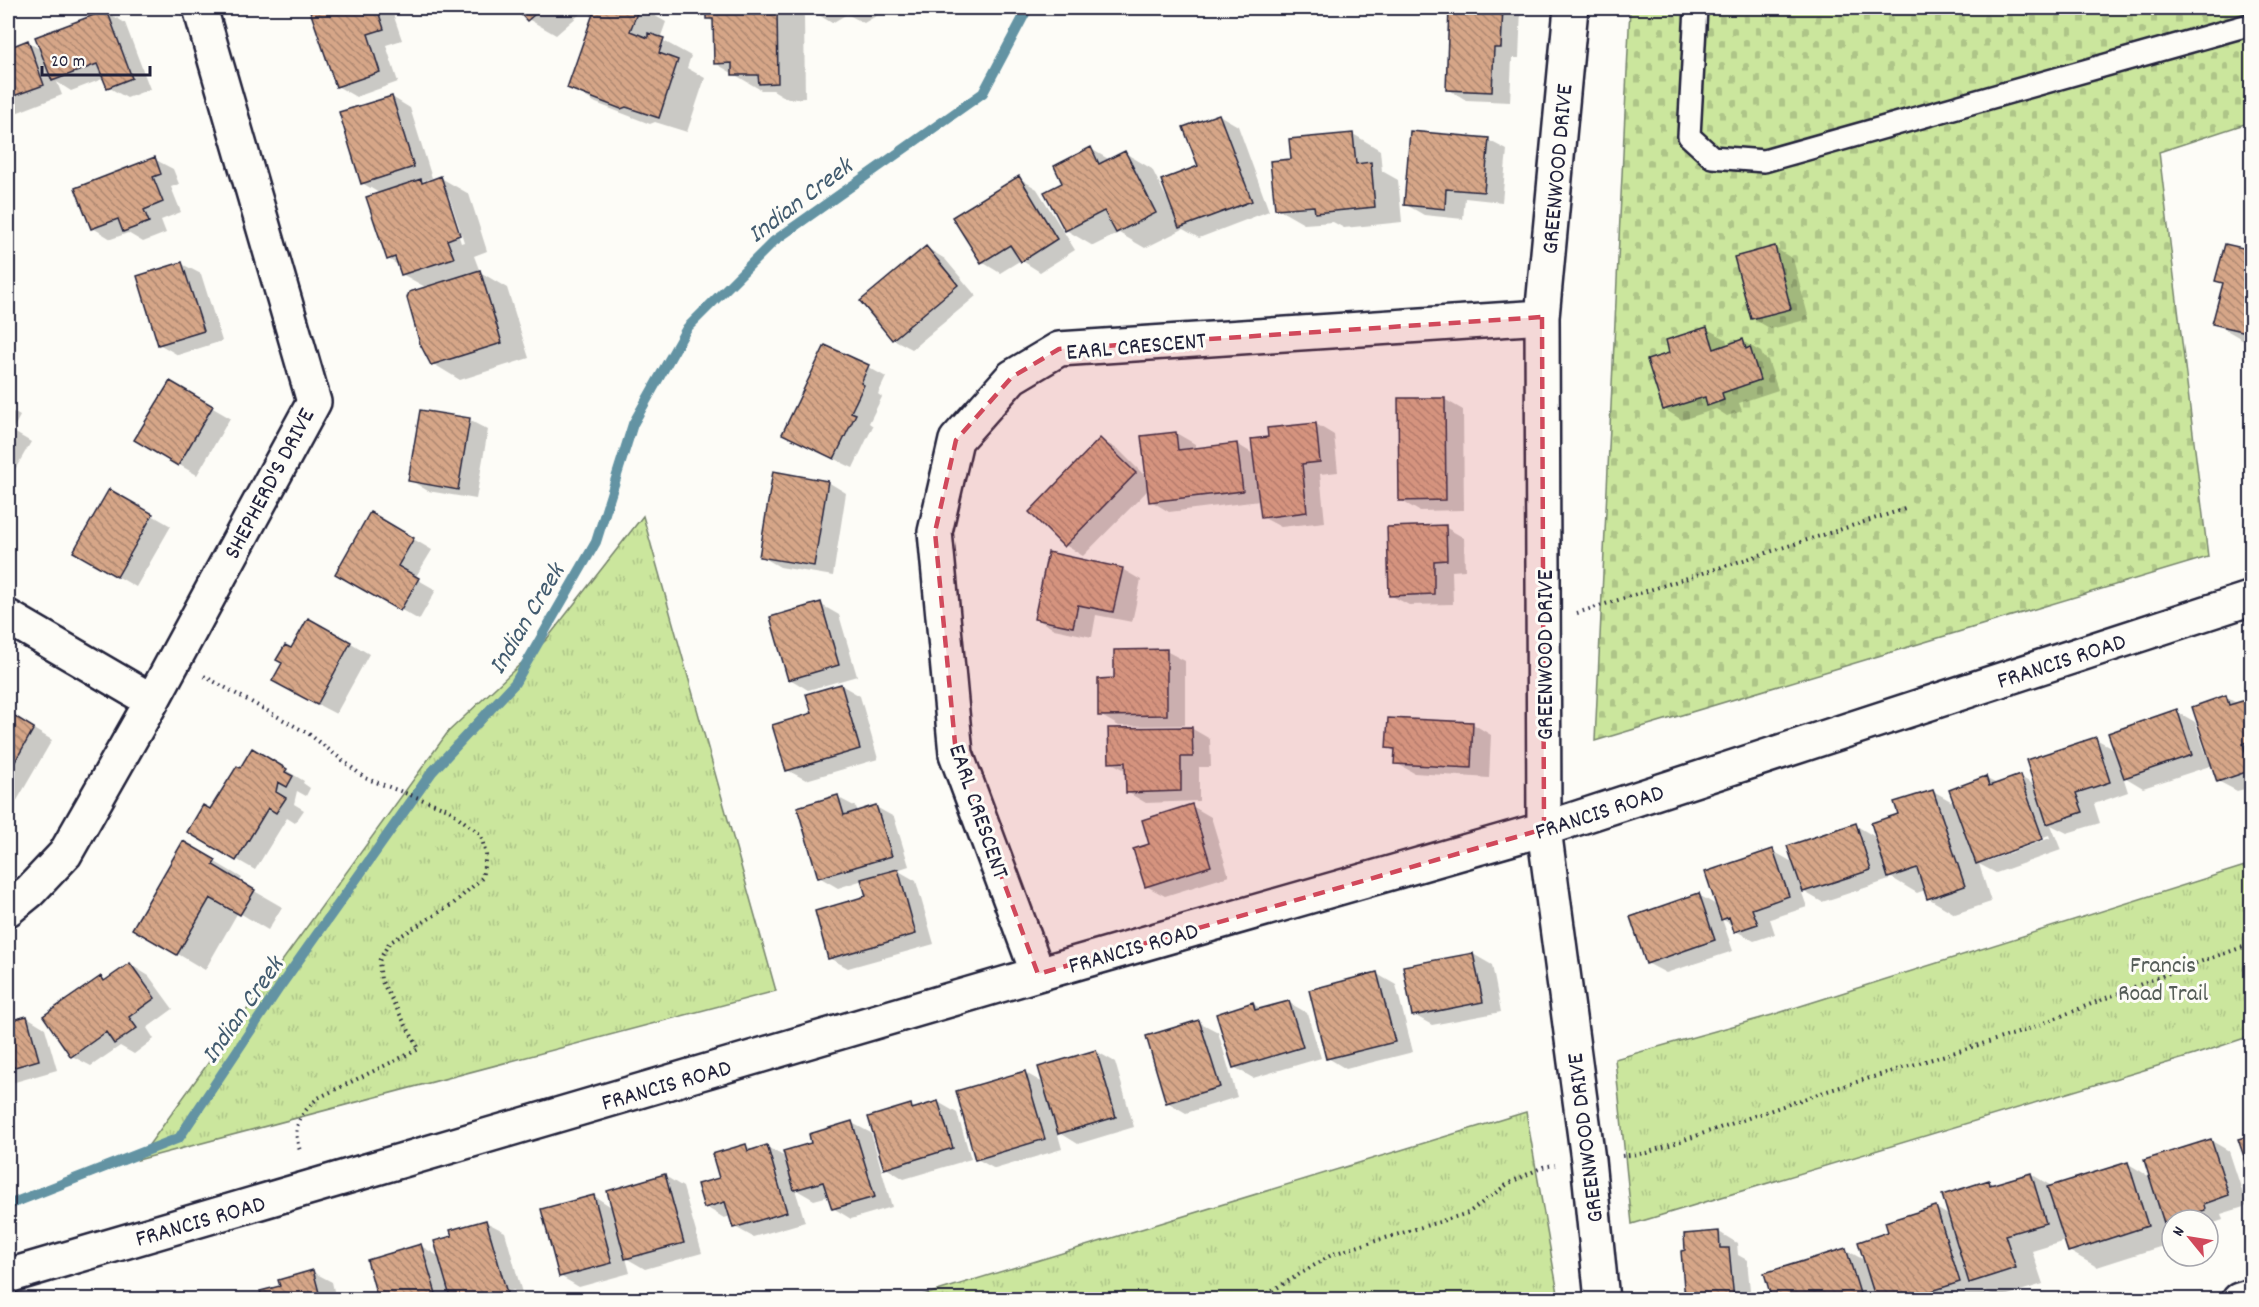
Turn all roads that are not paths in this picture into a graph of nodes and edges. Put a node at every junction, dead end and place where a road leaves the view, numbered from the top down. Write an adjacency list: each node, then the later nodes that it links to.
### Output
1 (200, 8): 8 (street, SHEPHERD'S DRIVE)
2 (1571, 8): 5 (street, GREENWOOD DRIVE)
3 (1696, 8): 4 (lane)
4 (2252, 24)
5 (1542, 317): 9 (street, GREENWOOD DRIVE); 11 (street, EARL CRESCENT)
6 (2252, 598): 9 (street, FRANCIS ROAD)
7 (8, 617): 8 (street)
8 (152, 701): 10 (street, SHEPHERD'S DRIVE)
9 (1544, 829): 11 (street, FRANCIS ROAD); 14 (street, GREENWOOD DRIVE)
10 (8, 909)
11 (1038, 974): 12 (street, FRANCIS ROAD)
12 (8, 1276)
13 (2252, 1296): 15 (street)
14 (1602, 1299)
15 (2239, 1299)

